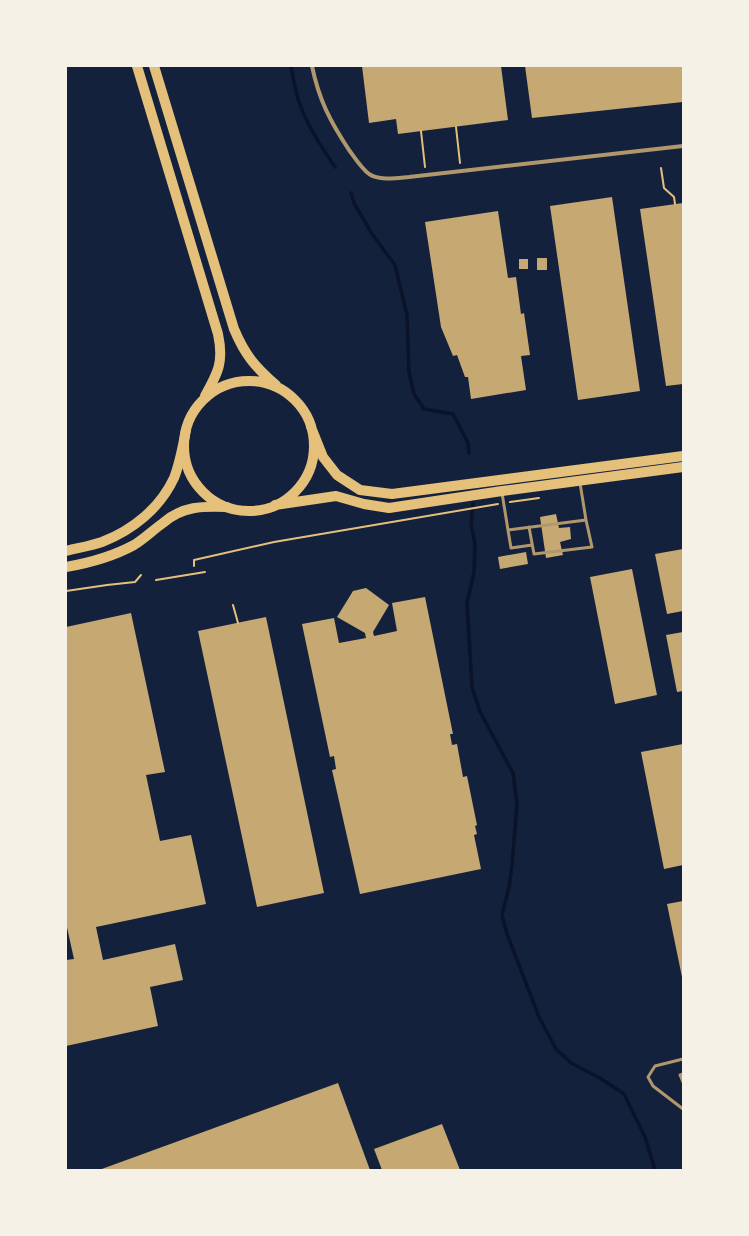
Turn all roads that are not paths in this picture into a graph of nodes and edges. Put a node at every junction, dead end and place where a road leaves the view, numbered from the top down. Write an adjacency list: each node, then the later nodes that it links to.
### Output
1 (138, 66): 6 (main road)
2 (154, 66): 5 (main road)
3 (312, 66): 4 (street)
4 (683, 146)
5 (281, 389): 6 (main road); 7 (main road)
6 (202, 401): 8 (main road)
7 (312, 427): 9 (main road); 13 (main road)
8 (186, 430): 14 (main road); 19 (main road)
9 (683, 456)
10 (683, 466): 11 (main road)
11 (579, 481): 12 (main road); 15 (lane)
12 (502, 491): 13 (main road); 17 (lane)
13 (275, 505): 14 (main road)
14 (227, 507): 20 (main road)
15 (586, 520): 16 (lane); 18 (lane)
16 (529, 527): 17 (lane); 18 (lane)
17 (508, 530): 18 (lane)
18 (532, 545)
19 (66, 551)
20 (66, 567)
21 (683, 1058): 24 (lane)
22 (683, 1074): 23 (lane)
23 (683, 1082)
24 (683, 1110)

